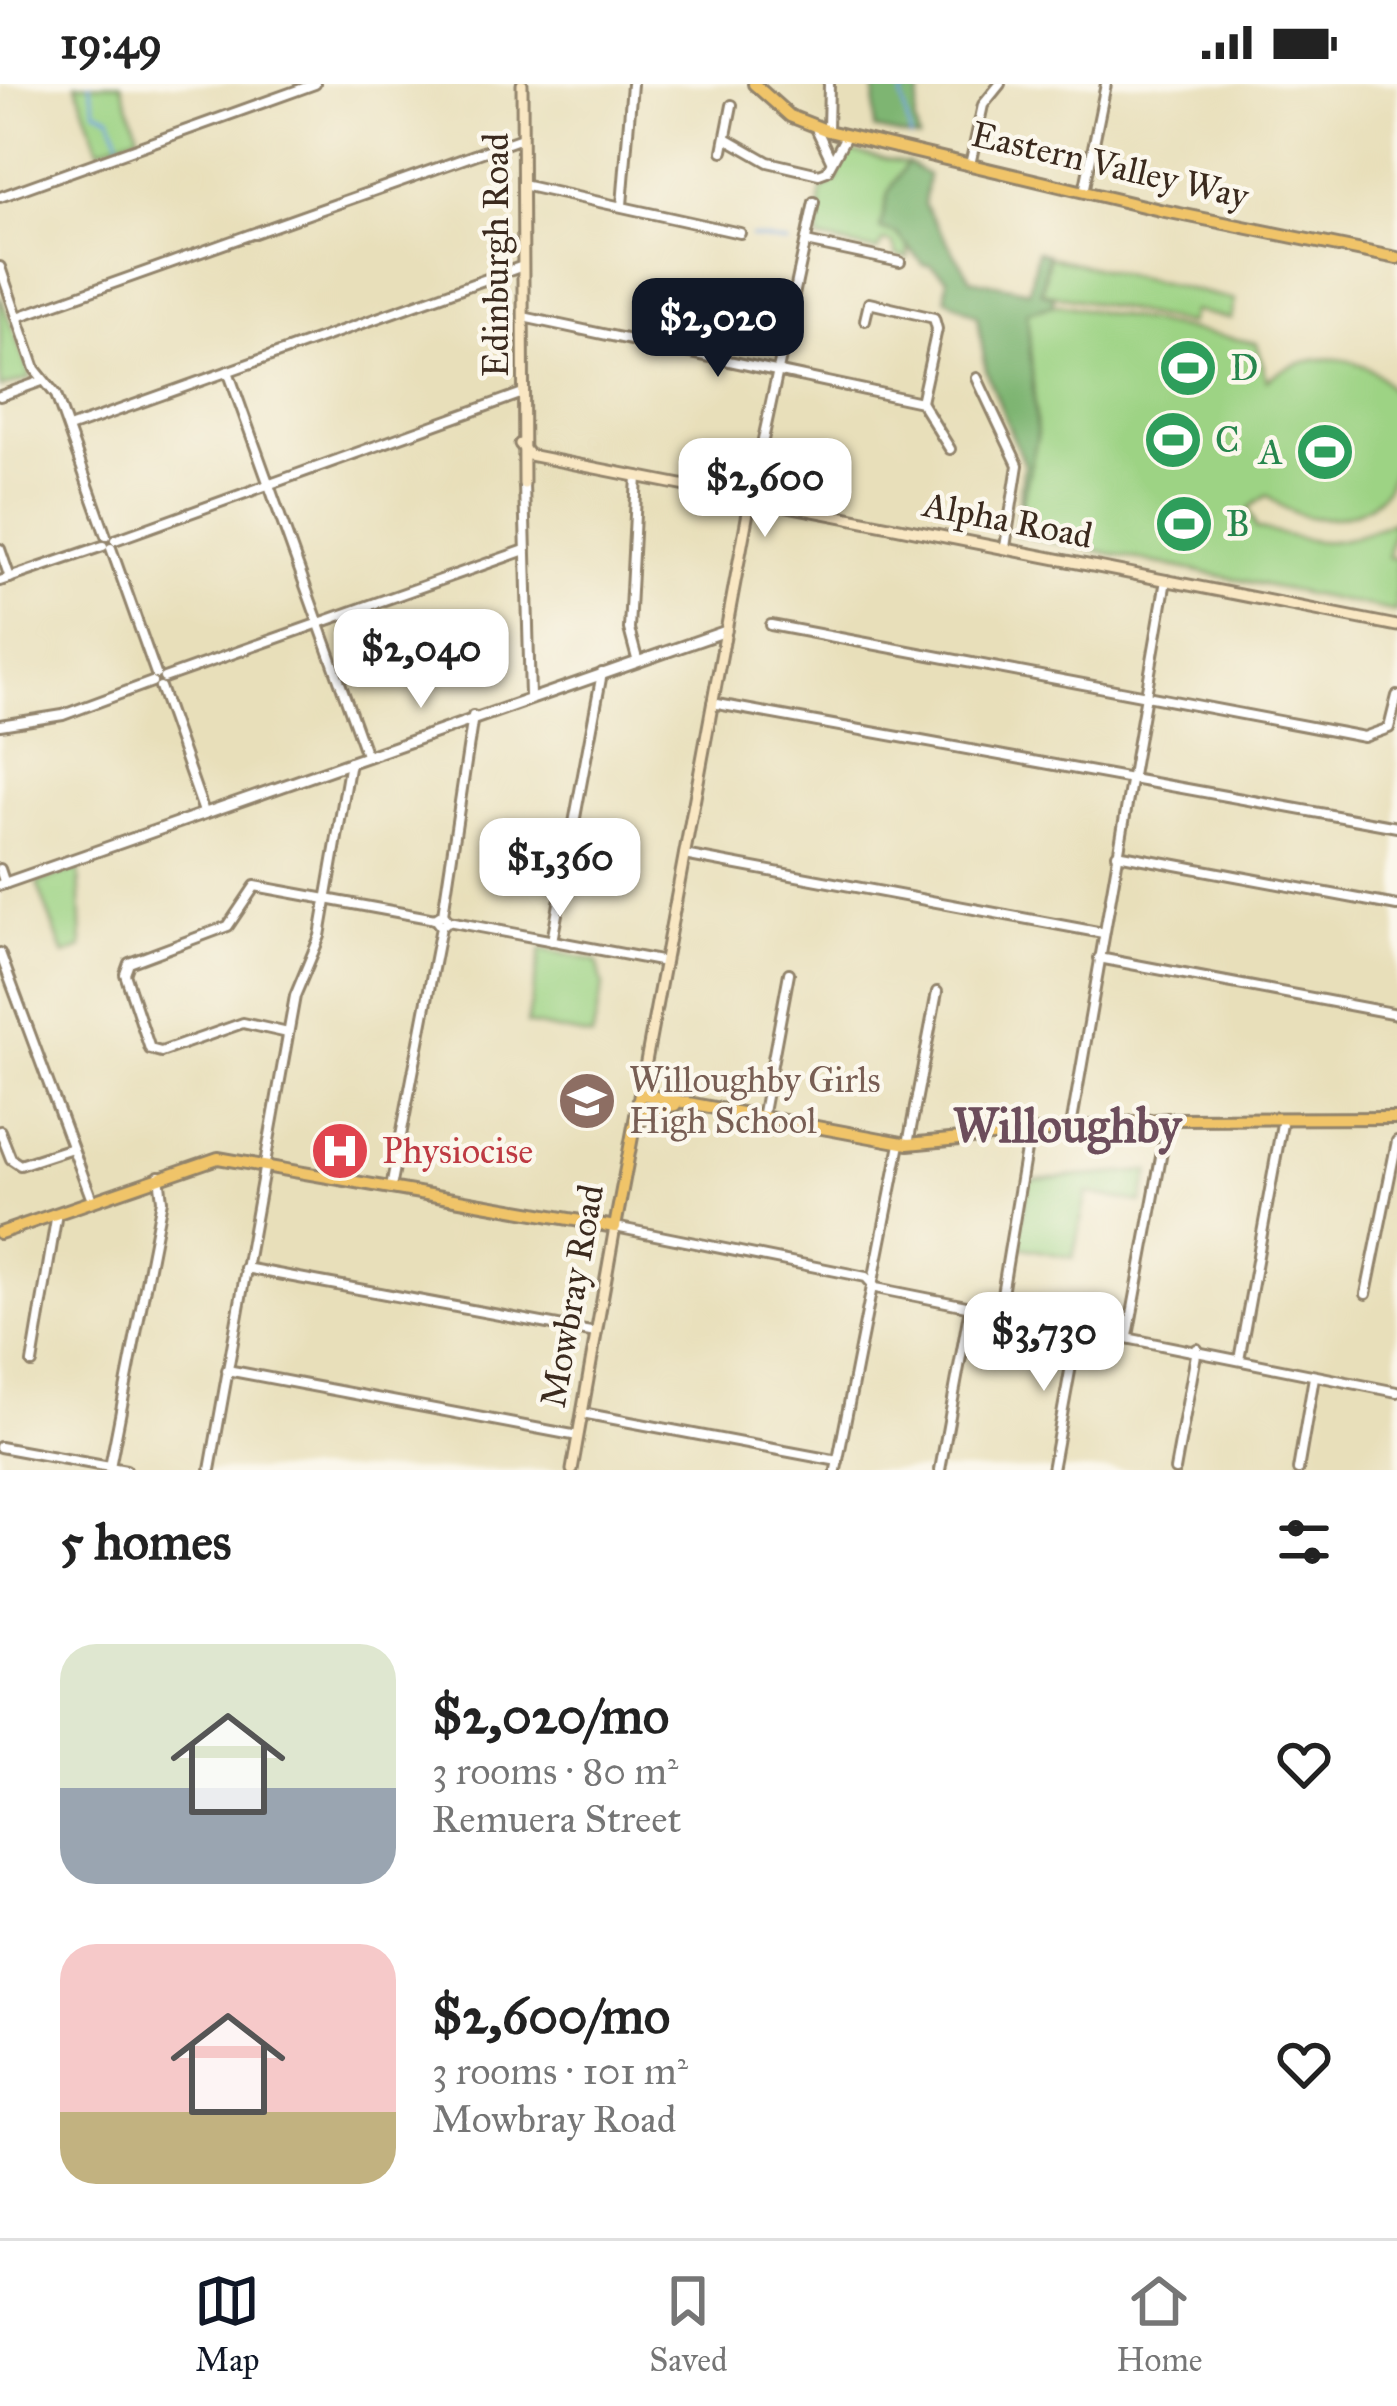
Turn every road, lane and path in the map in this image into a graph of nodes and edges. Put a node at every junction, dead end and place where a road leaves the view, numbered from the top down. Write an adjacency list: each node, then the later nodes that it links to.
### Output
1 (315, 84): 18 (street)
2 (522, 84): 11 (main road, Edinburgh Road)
3 (632, 84): 20 (street)
4 (754, 84): 9 (main road, Eastern Valley Way)
5 (830, 84): 9 (street)
6 (1000, 84): 15 (street)
7 (1106, 84): 17 (street)
8 (732, 105): 12 (street)
9 (822, 130): 10 (main road, Eastern Valley Way); 14 (street)
10 (846, 136): 14 (street); 15 (main road, Eastern Valley Way)
11 (522, 138): 16 (main road, Edinburgh Road); 27 (street)
12 (725, 138): 13 (street); 14 (street)
13 (723, 151)
14 (831, 161)
15 (970, 165): 17 (main road, Eastern Valley Way)
16 (522, 185): 20 (street); 25 (main road, Edinburgh Road)
17 (1084, 192): 23 (main road, Eastern Valley Way)
18 (0, 197)
19 (814, 202): 22 (street)
20 (622, 205): 21 (street)
21 (740, 233)
22 (806, 242): 24 (street); 31 (street)
23 (1397, 258)
24 (900, 262)
25 (523, 266): 28 (main road, Edinburgh Road); 30 (street)
26 (0, 267): 27 (street)
27 (18, 317): 33 (street)
28 (523, 317): 31 (street); 34 (main road, Edinburgh Road)
29 (865, 320): 36 (street)
30 (228, 371): 37 (street); 44 (street)
31 (776, 372): 36 (street); 45 (street)
32 (977, 378): 47 (street)
33 (42, 380): 35 (street); 37 (street)
34 (523, 393): 38 (main road, Edinburgh Road); 44 (street)
35 (0, 396)
36 (921, 402): 39 (street)
37 (69, 428): 46 (street)
38 (523, 439): 40 (main road); 40 (main road, Alpha Road); 41 (main road); 43 (main road)
39 (950, 449)
40 (538, 455): 41 (main road); 42 (main road, Alpha Road)
41 (525, 470): 43 (main road)
42 (637, 472): 45 (main road, Alpha Road); 56 (street)
43 (524, 484): 49 (street)
44 (269, 485): 46 (street); 52 (street)
45 (751, 496): 47 (main road, Alpha Road); 55 (main road, Mowbray Road)
46 (109, 542): 50 (street); 58 (street)
47 (1005, 547): 51 (main road, Alpha Road)
48 (0, 549): 50 (street)
49 (525, 550): 52 (street); 60 (street)
50 (5, 580)
51 (1166, 580): 54 (main road, Alpha Road); 59 (street)
52 (319, 623): 58 (street); 65 (street)
53 (771, 625): 59 (street)
54 (1397, 626)
55 (726, 631): 56 (street); 62 (main road, Mowbray Road)
56 (637, 659): 57 (street)
57 (602, 671): 60 (street); 78 (street)
58 (158, 680): 64 (street); 68 (street)
59 (1146, 694): 61 (street); 67 (street)
60 (530, 696): 63 (street)
61 (1397, 696)
62 (712, 704): 67 (street); 71 (main road, Mowbray Road)
63 (473, 716): 65 (street); 76 (street)
64 (0, 725)
65 (366, 754): 66 (street)
66 (350, 760): 68 (street); 74 (street)
67 (1131, 780): 69 (street); 70 (street)
68 (204, 812): 73 (street)
69 (1397, 827)
70 (1118, 854): 75 (street); 77 (street)
71 (685, 855): 77 (street); 81 (main road, Mowbray Road)
72 (0, 869): 73 (street)
73 (3, 884)
74 (327, 898): 76 (street); 85 (street); 85 (street)
75 (1397, 906)
76 (442, 920): 78 (street); 101 (street)
77 (1103, 933): 80 (street)
78 (552, 941): 81 (street)
79 (0, 953): 98 (street)
80 (1099, 958): 84 (street); 92 (street)
81 (665, 962): 86 (main road, Mowbray Road)
82 (789, 973): 88 (street)
83 (937, 992): 97 (street)
84 (1397, 1014)
85 (288, 1033): 99 (street)
86 (640, 1094): 87 (main road); 93 (main road, Mowbray Road)
87 (683, 1102): 88 (main road); 93 (main road)
88 (762, 1118): 97 (main road)
89 (1283, 1118): 90 (main road); 91 (main road); 115 (street)
90 (1397, 1118)
91 (1168, 1119): 92 (main road); 113 (street)
92 (1071, 1127): 95 (main road)
93 (633, 1130): 104 (main road, Mowbray Road)
94 (0, 1131): 98 (street)
95 (1029, 1132): 97 (main road); 110 (street)
96 (1397, 1141): 108 (street)
97 (904, 1144): 107 (street)
98 (72, 1148): 102 (street)
99 (264, 1164): 100 (main road); 101 (main road); 106 (street)
100 (158, 1176): 102 (main road); 124 (street)
101 (391, 1188): 104 (main road)
102 (92, 1200): 103 (main road)
103 (57, 1213): 105 (main road); 116 (street)
104 (615, 1227): 107 (street); 112 (main road, Mowbray Road)
105 (0, 1233)
106 (245, 1268): 112 (street); 117 (street)
107 (871, 1282): 109 (street); 123 (street)
108 (1366, 1294)
109 (970, 1306): 110 (street); 128 (street)
110 (999, 1312): 111 (street)
111 (1078, 1327): 113 (street); 129 (street)
112 (596, 1334): 120 (main road, Mowbray Road)
113 (1128, 1336): 114 (street)
114 (1198, 1349): 115 (street); 130 (street)
115 (1239, 1360): 118 (street)
116 (32, 1364)
117 (227, 1370): 121 (street); 126 (street)
118 (1315, 1377): 119 (street); 131 (street)
119 (1397, 1392)
120 (582, 1413): 121 (main road, Mowbray Road); 123 (street)
121 (578, 1436): 127 (main road, Mowbray Road)
122 (0, 1447): 124 (street)
123 (837, 1466)
124 (110, 1467): 125 (street)
125 (126, 1470)
126 (209, 1470)
127 (572, 1470)
128 (940, 1470)
129 (1052, 1470)
130 (1175, 1470)
131 (1298, 1470)

